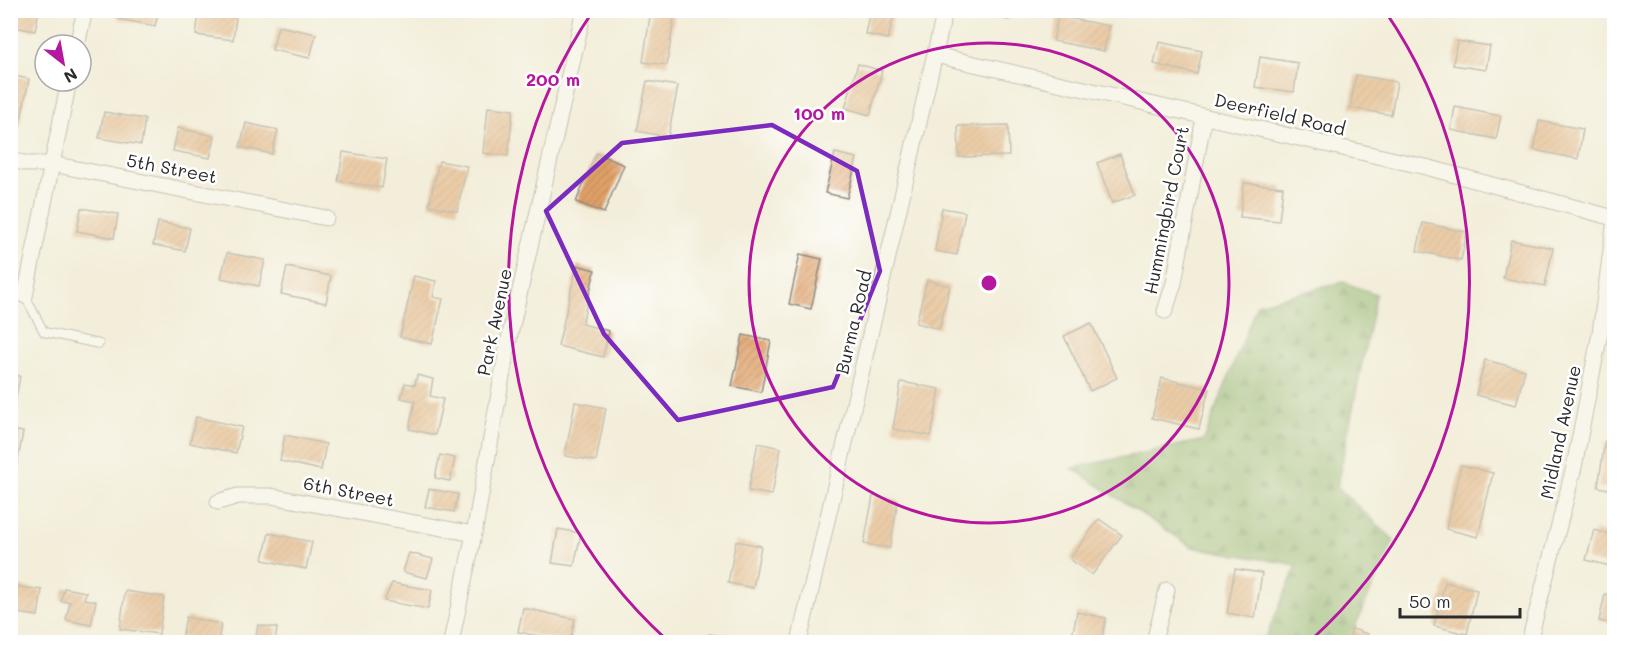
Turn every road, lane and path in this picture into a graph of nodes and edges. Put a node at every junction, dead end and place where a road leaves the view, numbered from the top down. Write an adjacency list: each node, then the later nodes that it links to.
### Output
1 (85, 10): 4 (street)
2 (584, 10): 17 (street, Park Avenue)
3 (945, 10): 5 (street, Burma Road)
4 (80, 33)
5 (935, 55): 7 (street, Deerfield Road); 20 (street, Burma Road)
6 (67, 93): 9 (street)
7 (1204, 117): 11 (street, Deerfield Road); 14 (street, Hummingbird Court)
8 (10, 160): 9 (street, 5th Street)
9 (52, 164): 10 (street, 5th Street); 13 (street)
10 (326, 218)
11 (1614, 218)
12 (1614, 227): 22 (street, Midland Avenue)
13 (25, 296): 15 (lane)
14 (1165, 311)
15 (99, 344)
16 (218, 502): 17 (street, 6th Street)
17 (474, 534): 19 (street, Park Avenue)
18 (1167, 590): 21 (street)
19 (451, 642)
20 (799, 642)
21 (1154, 642)
22 (1529, 642)

